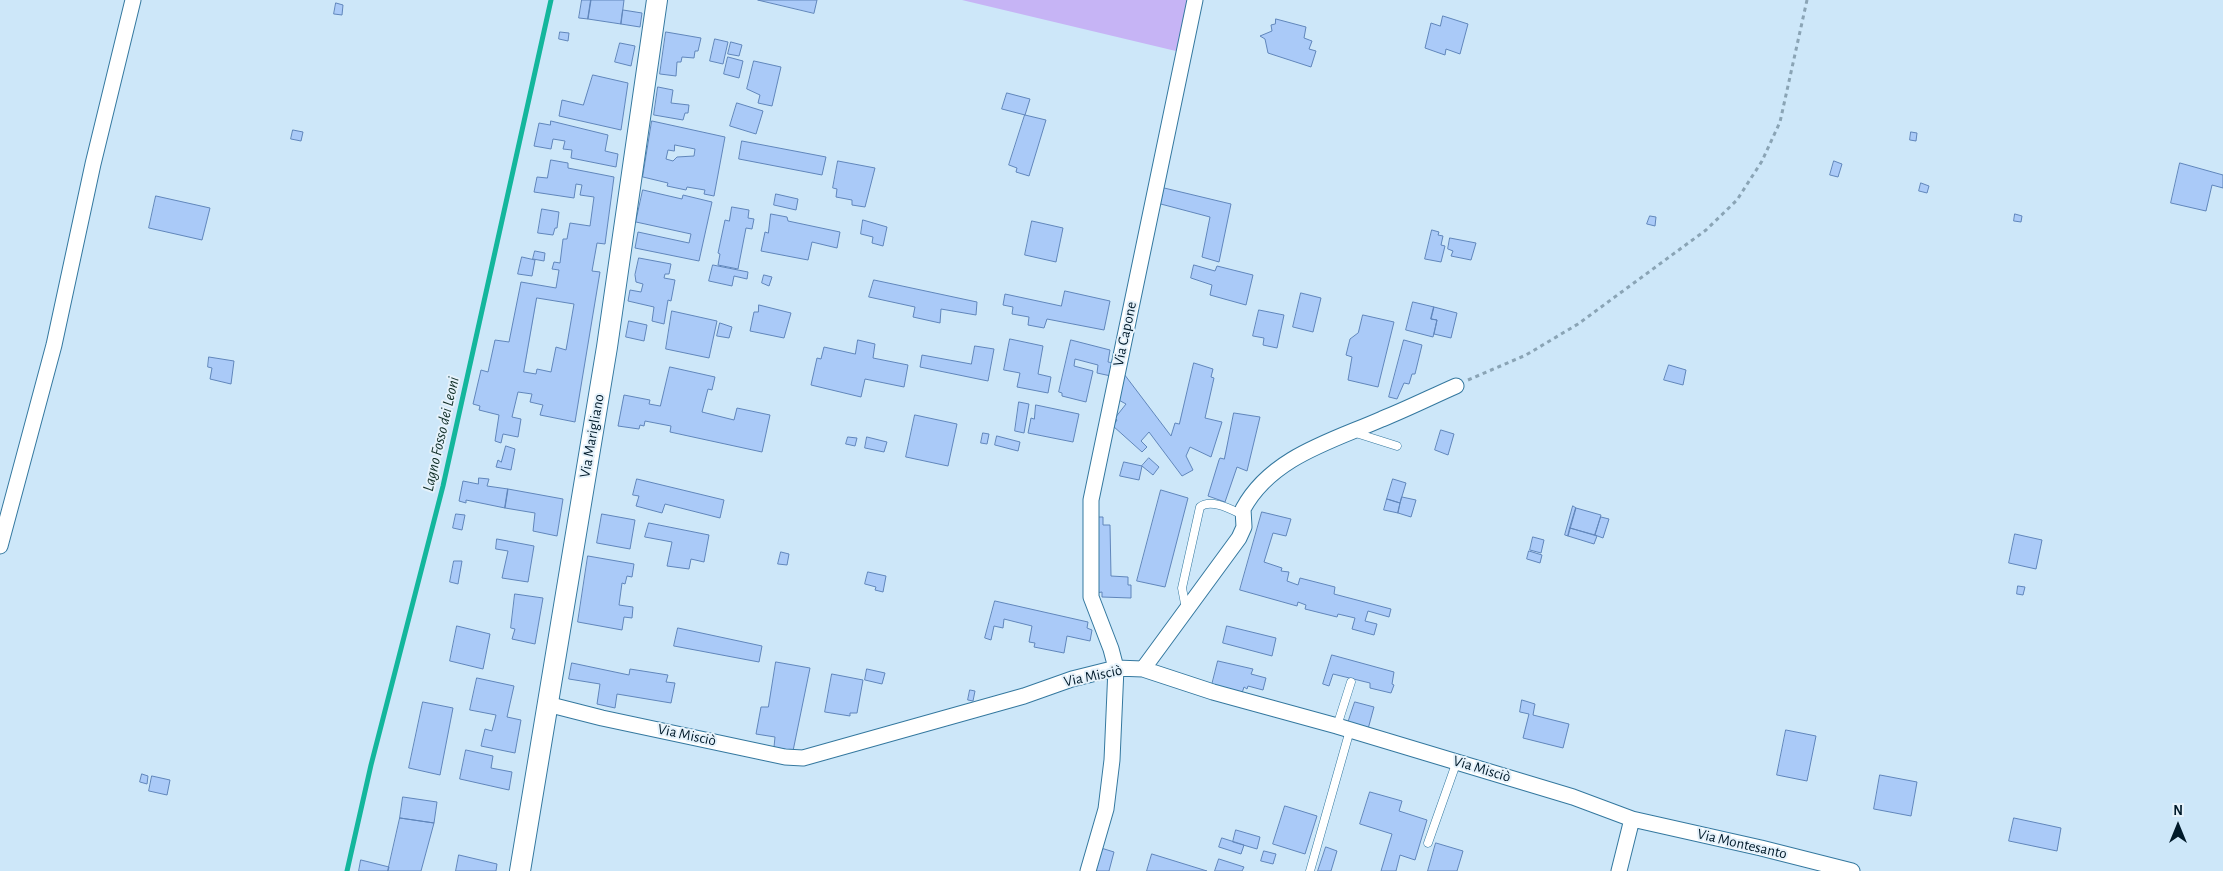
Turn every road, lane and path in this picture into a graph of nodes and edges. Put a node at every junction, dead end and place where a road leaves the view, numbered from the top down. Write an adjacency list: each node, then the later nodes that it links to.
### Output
1 (133, 0): 9 (street)
2 (657, 0): 14 (street, Via Marigliano)
3 (1195, 0): 11 (street, Via Capone)
4 (1807, 0): 5 (path)
5 (1456, 386): 6 (street)
6 (1356, 428): 7 (lane); 8 (street)
7 (1397, 446)
8 (1243, 515): 10 (street); 10 (lane)
9 (0, 546)
10 (1187, 609): 12 (street)
11 (1116, 668): 12 (street, Via Misciò); 14 (street, Via Misciò); 20 (street, Via Capone)
12 (1144, 669): 15 (street, Via Misciò)
13 (1351, 682): 15 (lane)
14 (547, 704): 19 (street, Via Marigliano)
15 (1344, 728): 16 (street, Via Misciò); 21 (lane)
16 (1456, 761): 17 (street, Via Misciò); 18 (lane)
17 (1632, 819): 22 (street); 23 (street, Via Montesanto)
18 (1428, 843)
19 (520, 871)
20 (1088, 871)
21 (1310, 871)
22 (1619, 871)
23 (1852, 871)

